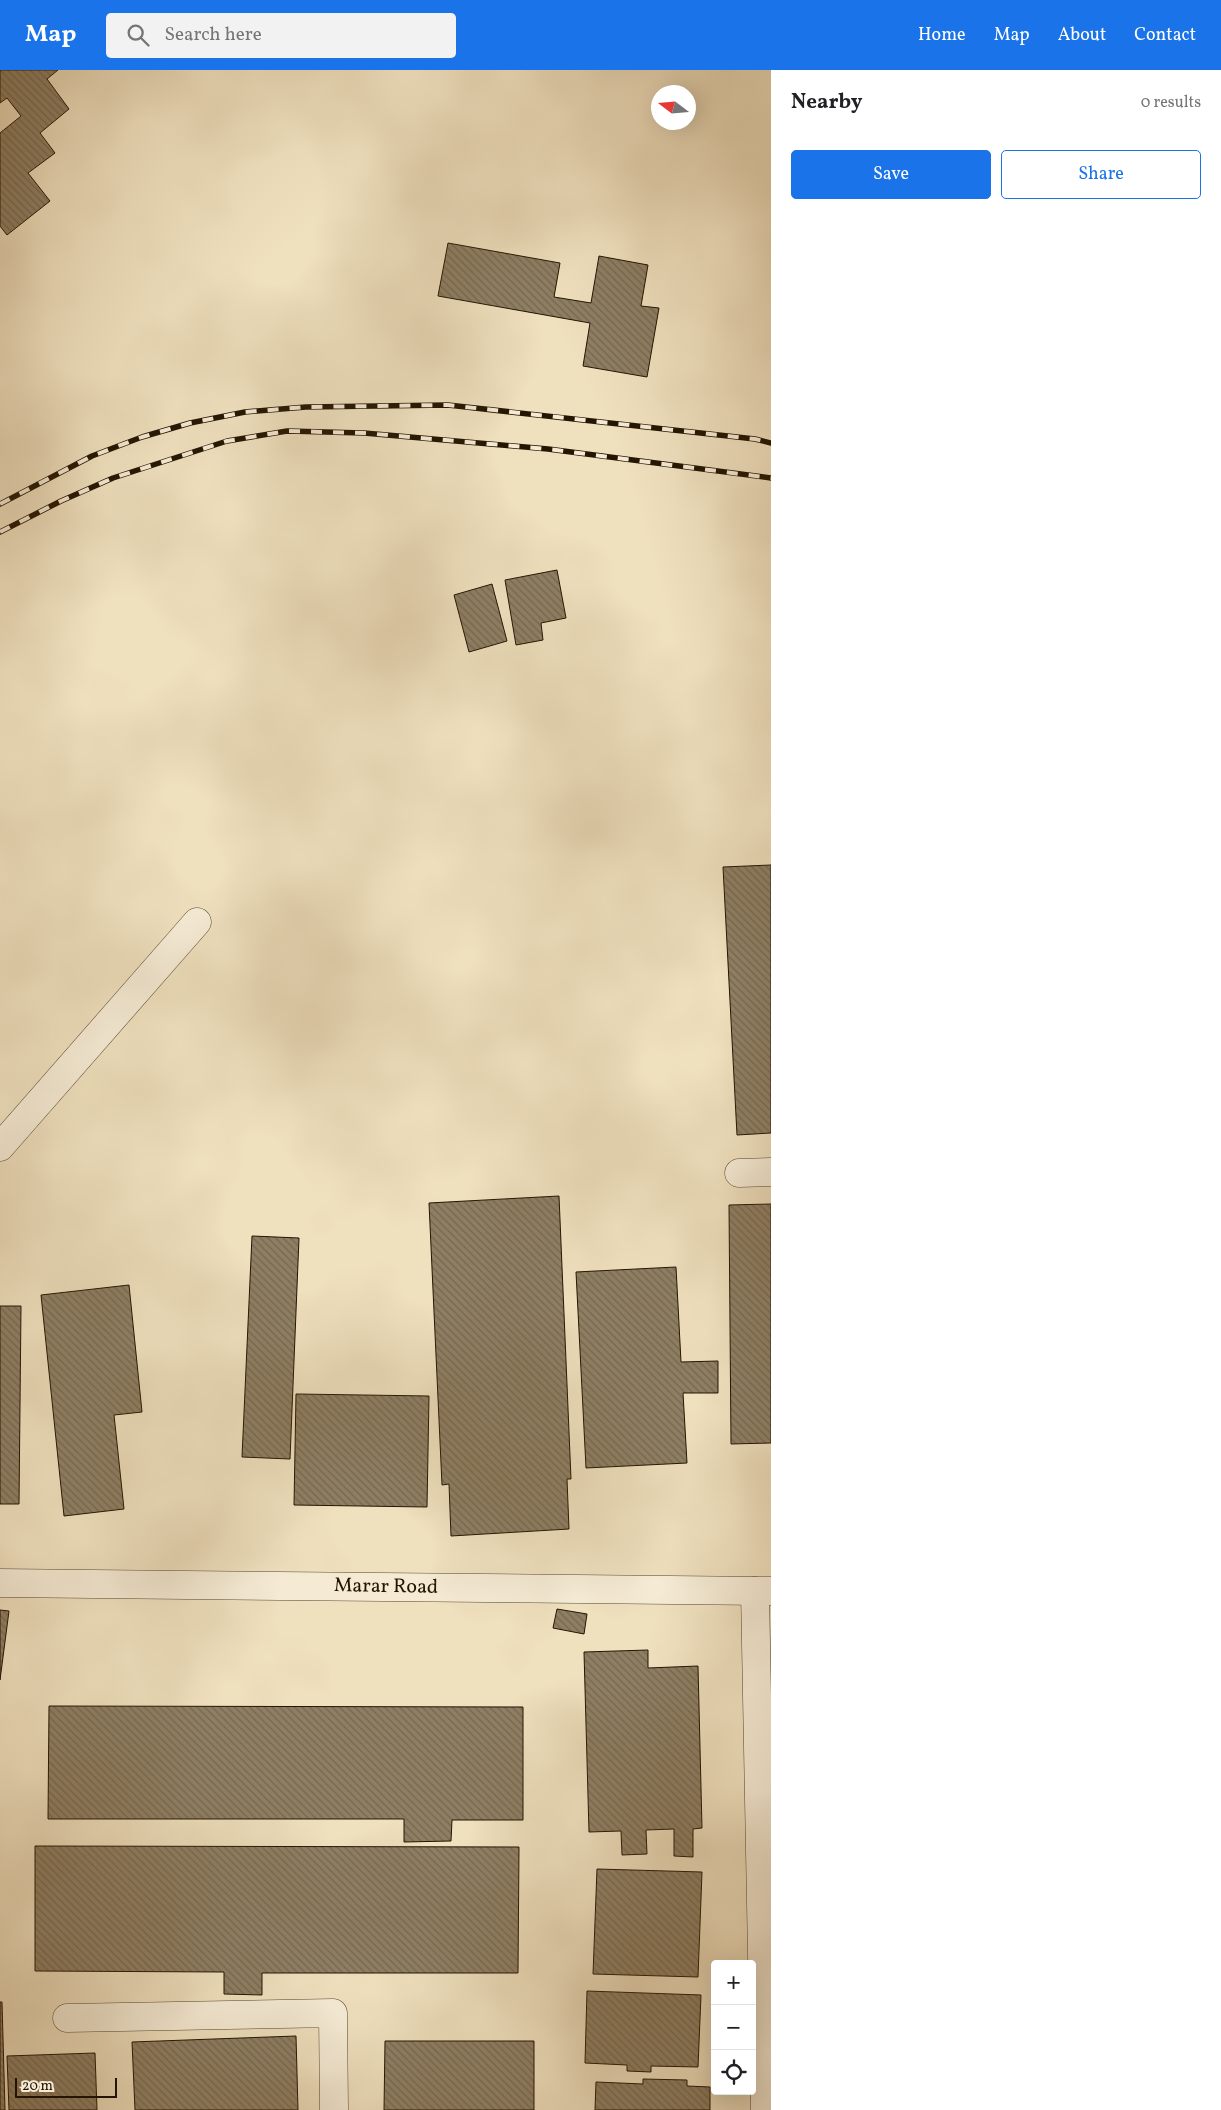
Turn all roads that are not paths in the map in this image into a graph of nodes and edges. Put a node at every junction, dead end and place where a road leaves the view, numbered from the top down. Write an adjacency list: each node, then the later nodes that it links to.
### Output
1 (196, 922): 2 (street)
2 (0, 1147)
3 (771, 1172): 4 (street)
4 (739, 1173)
5 (0, 1583): 6 (street, Marar Road)
6 (763, 1591): 9 (street)
7 (67, 2018): 8 (street)
8 (334, 2110)
9 (765, 2110)

